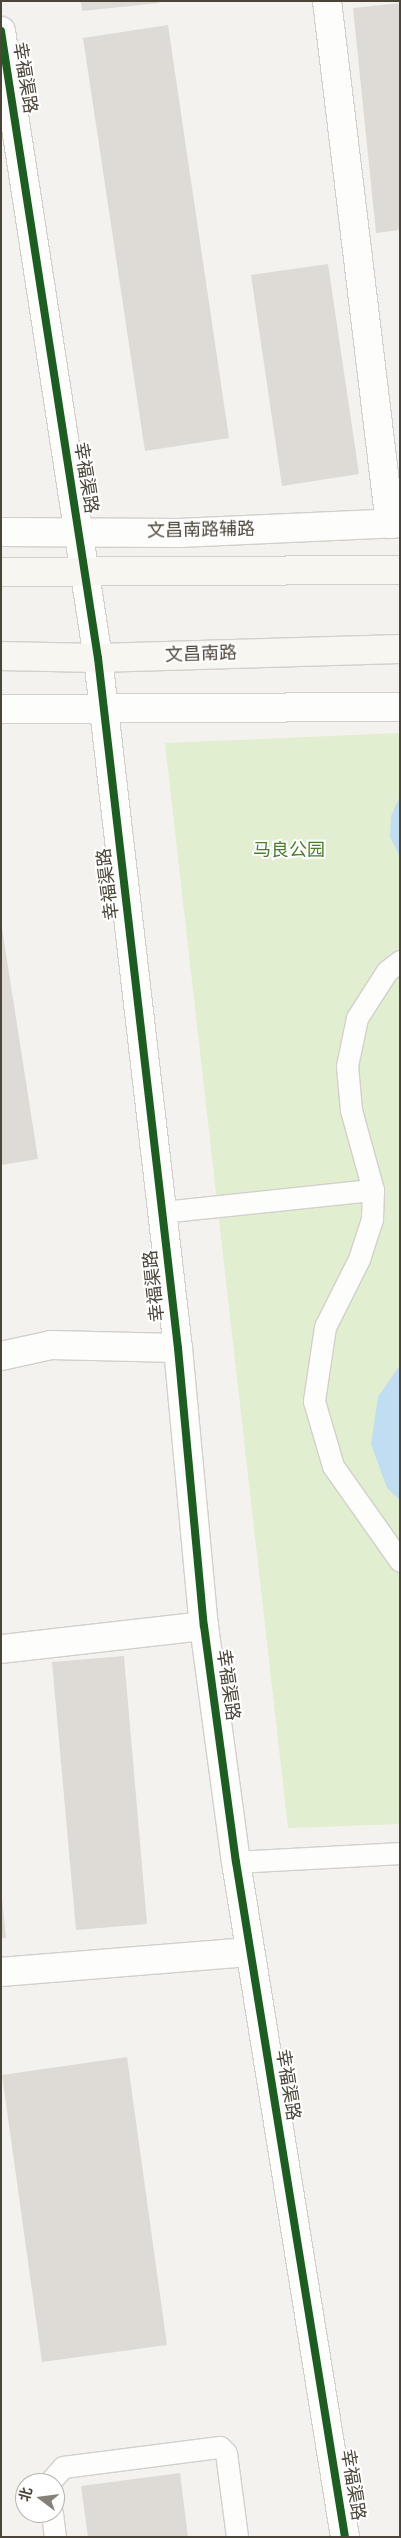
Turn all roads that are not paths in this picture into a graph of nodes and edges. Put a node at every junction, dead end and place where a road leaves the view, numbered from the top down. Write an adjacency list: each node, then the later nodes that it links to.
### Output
1 (327, 1): 4 (street)
2 (1, 31): 3 (street, 幸福渠路)
3 (8, 124): 6 (street, 幸福渠路)
4 (395, 523): 6 (street, 文昌南路辅路)
5 (1, 532): 6 (street, 文昌南路辅路)
6 (78, 532): 9 (street, 幸福渠路)
7 (400, 570): 9 (main road)
8 (1, 572): 9 (main road)
9 (84, 573): 12 (street, 幸福渠路)
10 (400, 649): 12 (main road, 文昌南路)
11 (1, 656): 12 (main road, 文昌南路)
12 (98, 658): 13 (street, 幸福渠路)
13 (104, 706): 14 (street); 15 (street); 18 (street, 幸福渠路)
14 (400, 707)
15 (1, 708)
16 (400, 961): 17 (lane)
17 (373, 1190): 18 (lane); 21 (lane)
18 (162, 1212): 19 (street, 幸福渠路)
19 (178, 1348): 20 (street); 22 (street, 幸福渠路)
20 (1, 1356)
21 (400, 1561)
22 (204, 1626): 23 (street); 25 (street, 幸福渠路)
23 (1, 1649)
24 (400, 1853): 25 (lane)
25 (236, 1862): 26 (street, 幸福渠路)
26 (250, 1952): 27 (street); 32 (street, 幸福渠路)
27 (1, 1972)
28 (58, 2473): 31 (lane)
29 (53, 2523): 30 (lane)
30 (55, 2537)
31 (237, 2537)
32 (346, 2537)

